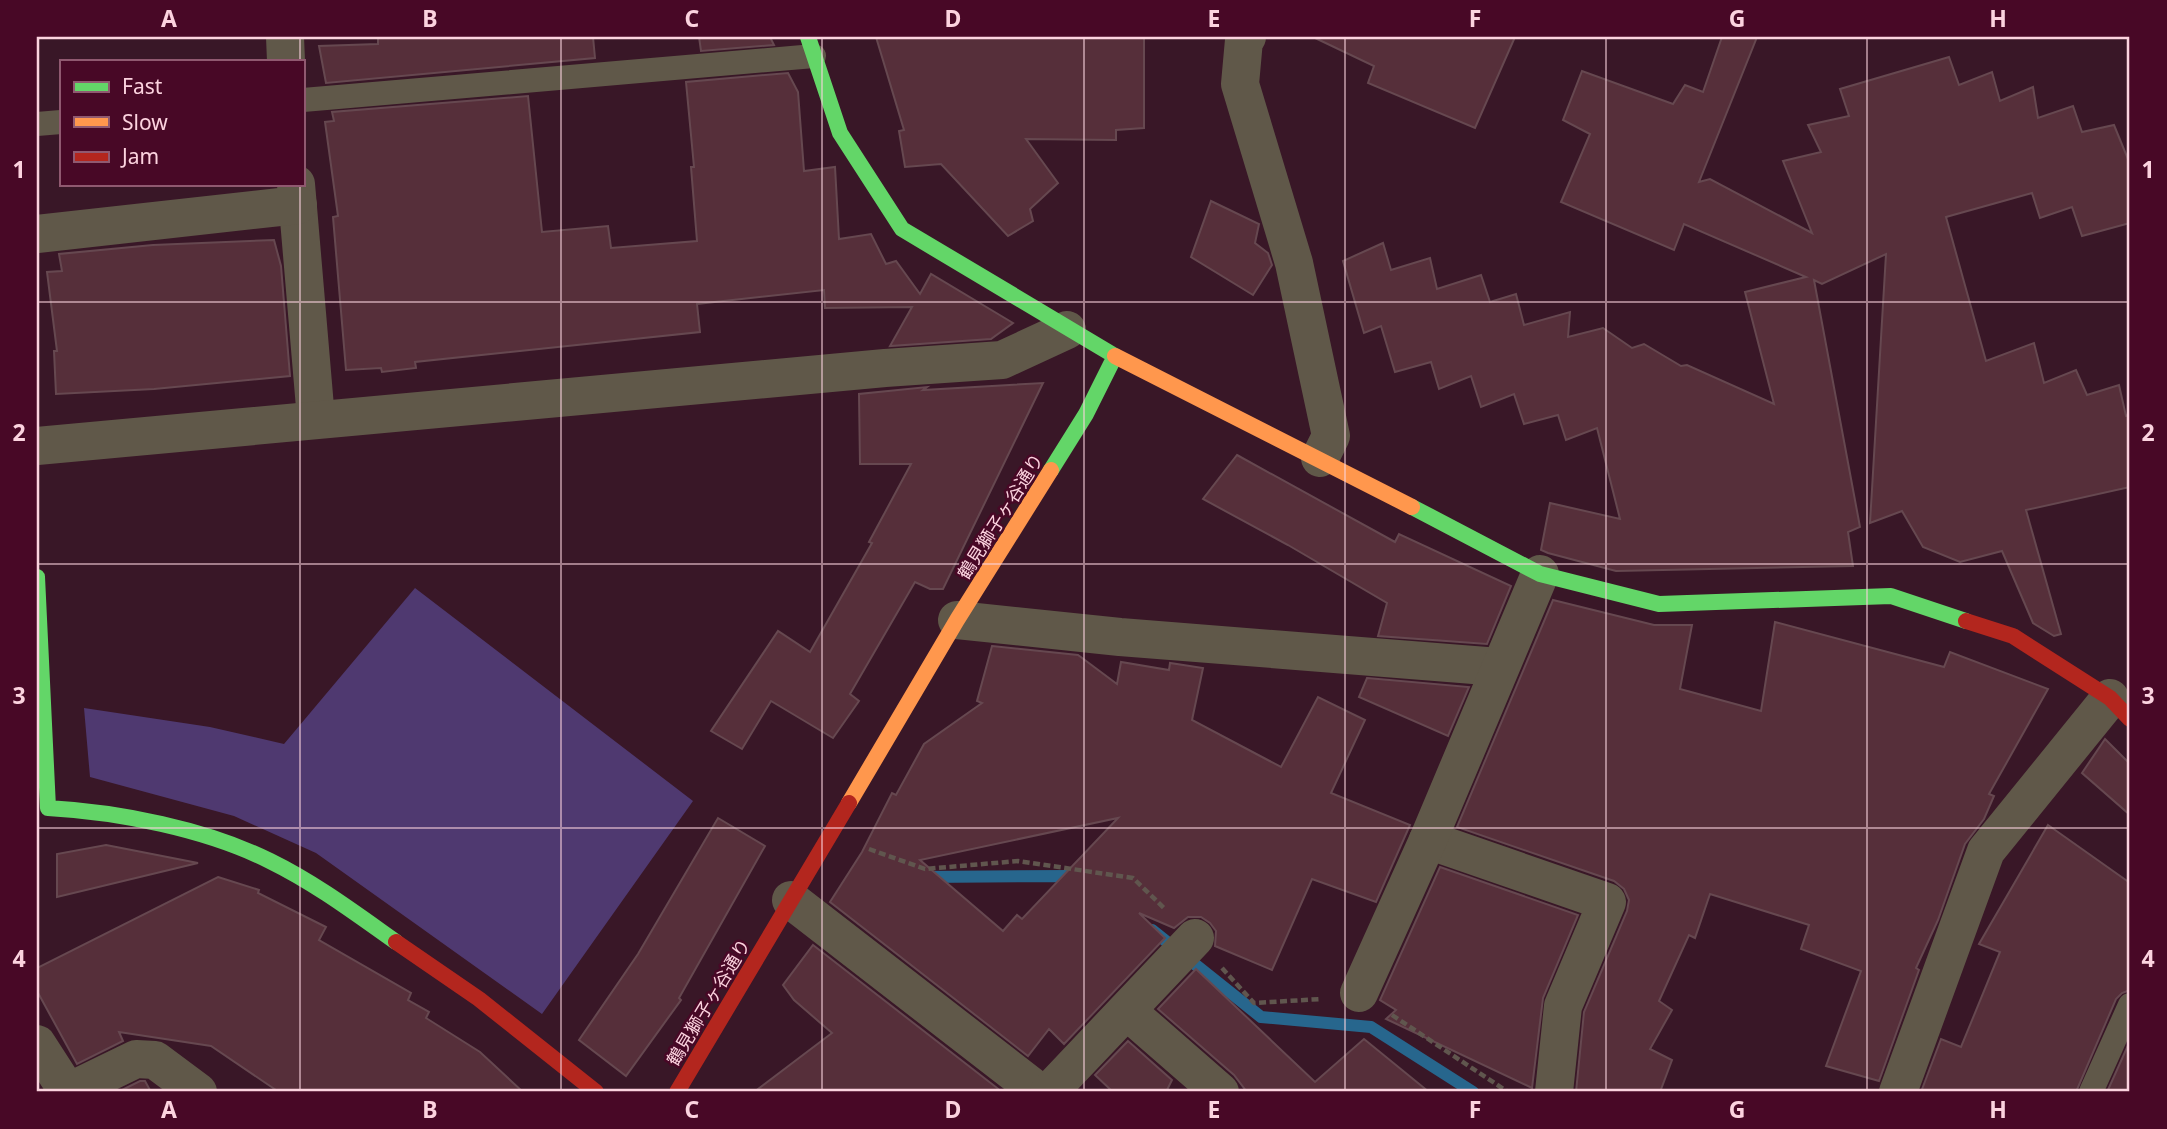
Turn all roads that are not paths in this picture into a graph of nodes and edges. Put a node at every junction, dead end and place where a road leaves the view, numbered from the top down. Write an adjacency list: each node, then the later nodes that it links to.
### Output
1 (285, 37): 4 (street)
2 (1247, 37): 14 (street)
3 (811, 46): 5 (lane); 10 (street)
4 (286, 60)
5 (304, 100)
6 (60, 122): 7 (lane)
7 (37, 124)
8 (297, 195): 9 (street); 12 (street)
9 (37, 234)
10 (1067, 330): 11 (street); 12 (street)
11 (1115, 356): 14 (street); 17 (street, 鶴見獅子ヶ谷通り)
12 (316, 419): 13 (street)
13 (37, 446)
14 (1320, 458): 15 (street)
15 (1541, 574): 18 (street); 19 (street)
16 (37, 577): 20 (street)
17 (957, 620): 18 (street); 22 (street, 鶴見獅子ヶ谷通り)
18 (1499, 667): 21 (street)
19 (2120, 709): 35 (street)
20 (43, 811): 29 (street)
21 (1428, 840): 24 (street); 34 (street)
22 (791, 900): 30 (street, 鶴見獅子ヶ谷通り); 31 (street)
23 (1195, 938): 26 (street)
24 (1359, 993)
25 (2130, 1005): 36 (lane)
26 (1128, 1011): 32 (street); 33 (street)
27 (37, 1044): 28 (street)
28 (198, 1092)
29 (596, 1092)
30 (677, 1092)
31 (1039, 1092)
32 (1049, 1092)
33 (1220, 1092)
34 (1554, 1092)
35 (1898, 1092)
36 (2091, 1092)

